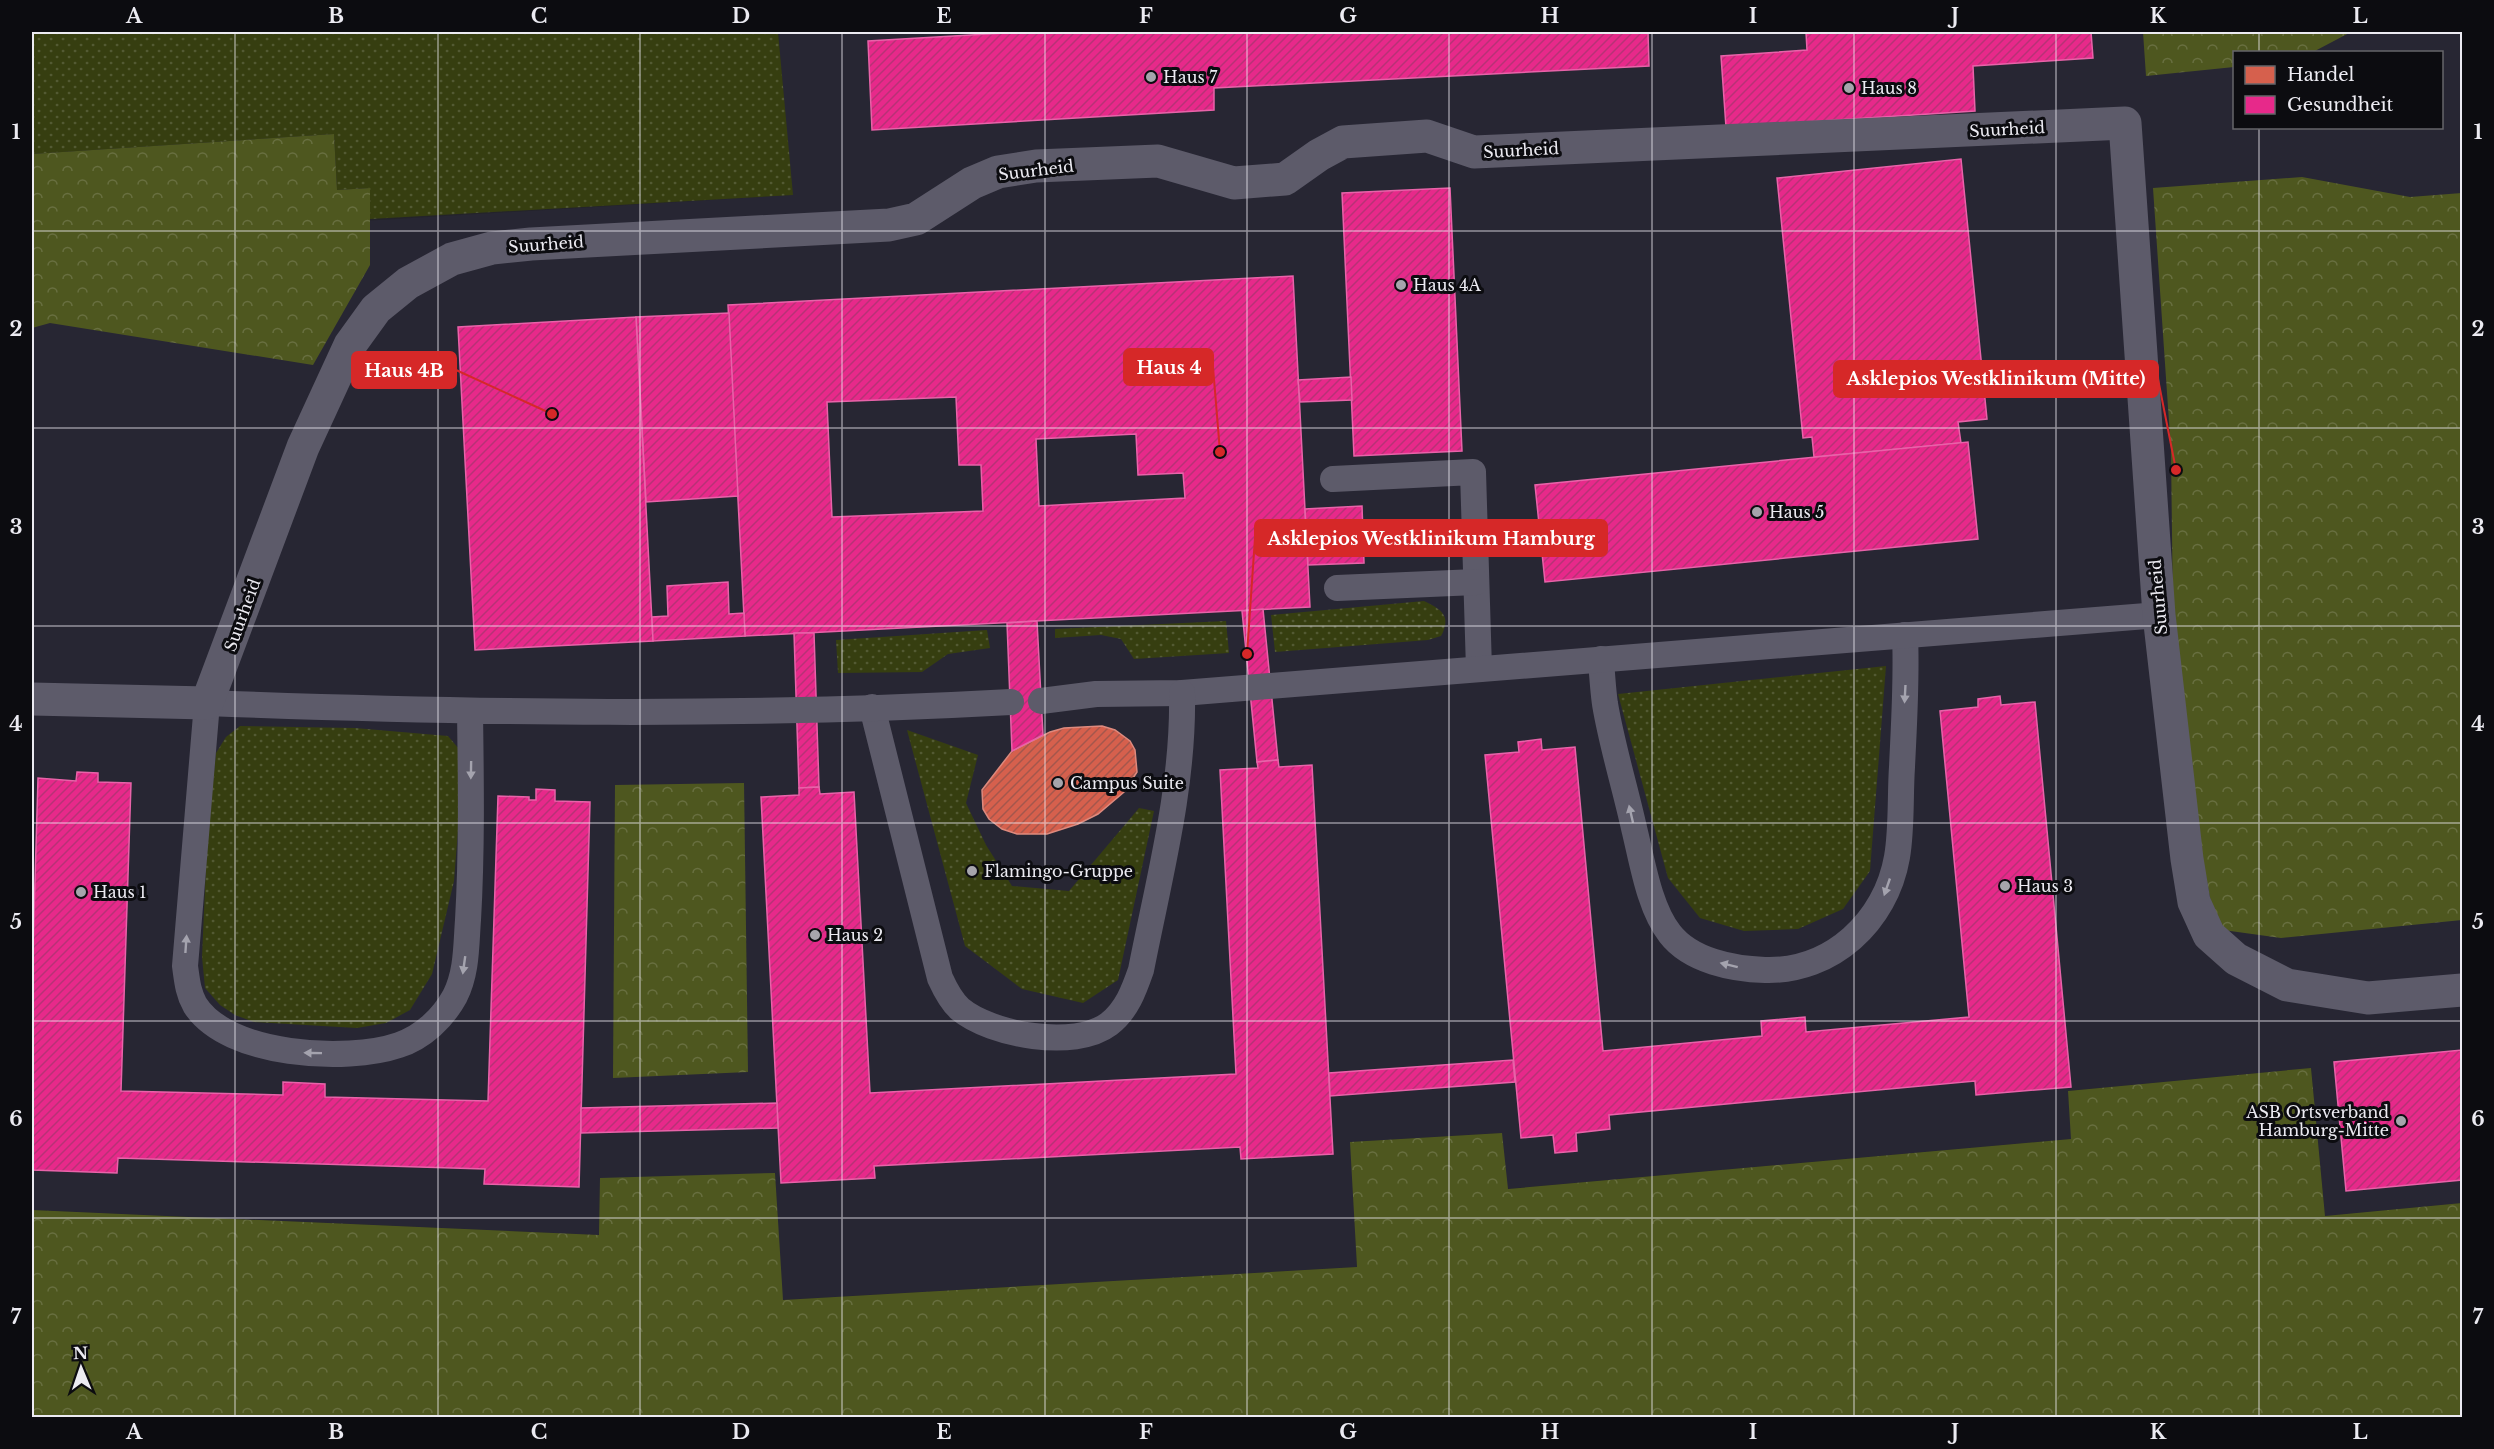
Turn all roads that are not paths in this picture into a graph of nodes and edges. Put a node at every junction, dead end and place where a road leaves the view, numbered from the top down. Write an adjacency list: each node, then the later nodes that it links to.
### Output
1 (1333, 479): 2 (lane)
2 (1476, 582): 3 (lane); 7 (lane)
3 (1337, 588)
4 (2159, 615): 5 (lane); 12 (street, Suurheid); 15 (street, Suurheid)
5 (1905, 635): 6 (lane); 6 (lane, one-way to 6)
6 (1601, 659): 7 (lane)
7 (1479, 669): 8 (lane)
8 (1182, 693): 10 (lane); 13 (lane)
9 (32, 699): 12 (street)
10 (1041, 701)
11 (1011, 702): 13 (lane)
12 (207, 704): 14 (lane); 14 (lane, one-way to 12)
13 (872, 707): 14 (lane)
14 (470, 712)
15 (2463, 990)

